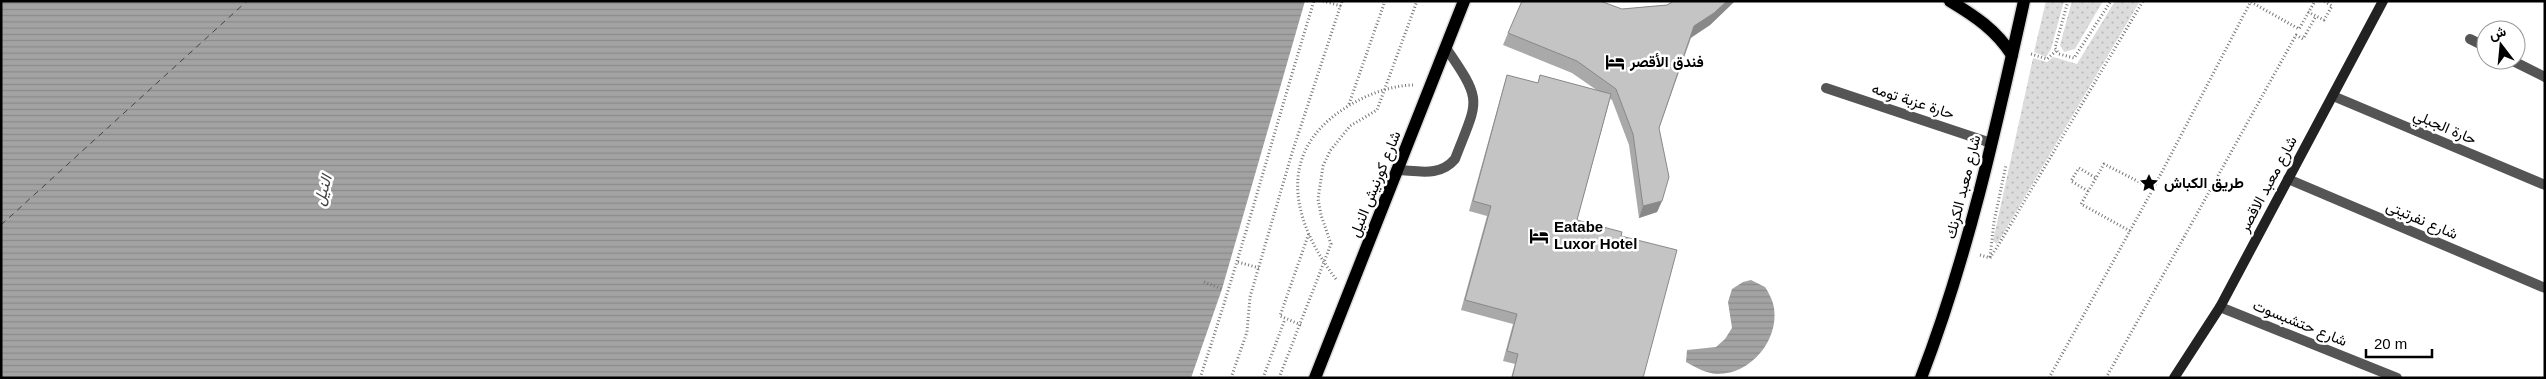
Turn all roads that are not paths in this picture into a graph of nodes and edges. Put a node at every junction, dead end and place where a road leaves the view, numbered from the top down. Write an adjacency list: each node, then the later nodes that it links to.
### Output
1 (1464, 1): 7 (main road, شارع كورنيش النيل)
2 (1950, 1): 8 (main road)
3 (2024, 1): 8 (main road, شارع معبد الكرنك)
4 (2383, 1): 12 (main road, شارع معبد الاقصر)
5 (2470, 39): 6 (street)
6 (2476, 42)
7 (1446, 48): 14 (main road, شارع كورنيش النيل); 14 (street)
8 (2012, 55): 13 (main road, شارع معبد الكرنك)
9 (2526, 68): 10 (street)
10 (2545, 77)
11 (1826, 88): 13 (street, حارة عزبة تومه)
12 (2333, 96): 15 (main road, شارع معبد الاقصر); 16 (street, حارة الجبلي)
13 (1991, 143): 20 (main road, شارع معبد الكرنك)
14 (1398, 170): 19 (main road, شارع كورنيش النيل)
15 (2288, 179): 17 (street, شارع نفرتيتى); 18 (main road, شارع معبد الاقصر)
16 (2545, 185)
17 (2545, 288)
18 (2220, 307): 21 (main road, شارع معبد الاقصر); 22 (street, شارع حتشبسوت)
19 (1315, 378)
20 (1921, 378)
21 (2174, 378)
22 (2397, 378)

